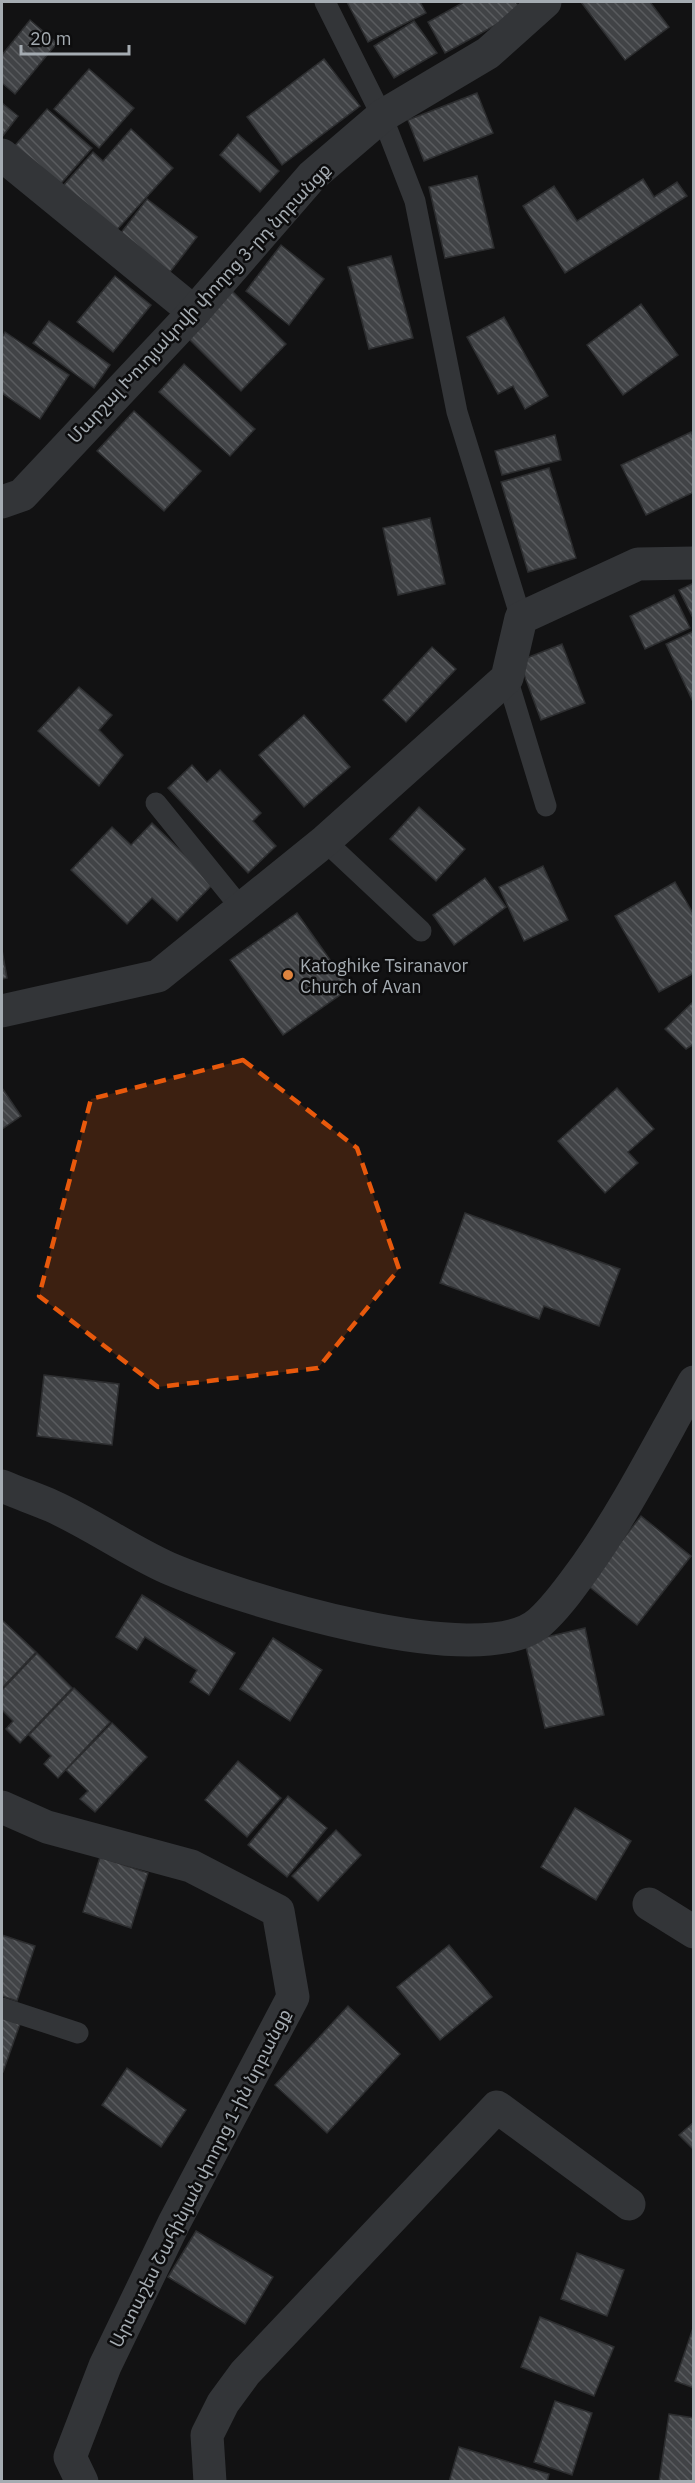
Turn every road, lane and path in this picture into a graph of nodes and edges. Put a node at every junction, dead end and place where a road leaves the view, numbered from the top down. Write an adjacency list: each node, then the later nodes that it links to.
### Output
1 (325, 2): 3 (lane)
2 (545, 2): 3 (street, Մարշալ Խուդյակովի փողոց 3-րդ նրբանցք)
3 (382, 116): 5 (street, Մարշալ Խուդյակովի փողոց 3-րդ նրբանցք); 8 (lane)
4 (2, 155): 5 (street)
5 (194, 312): 6 (street, Մարշալ Խուդյակովի փողոց 3-րդ նրբանցք)
6 (2, 502)
7 (693, 563): 8 (street)
8 (520, 618): 9 (street)
9 (507, 678): 11 (lane); 12 (street)
10 (156, 803): 13 (lane)
11 (546, 806)
12 (325, 841): 13 (street); 14 (lane)
13 (241, 908): 15 (street)
14 (422, 931)
15 (2, 1011)
16 (693, 1382): 17 (street)
17 (2, 1486)
18 (2, 1807): 24 (street, Արտաշես Շահինյան փողոց 1-ին նրբանցք)
19 (649, 1904): 20 (street)
20 (693, 1932)
21 (2, 2008): 22 (lane)
22 (78, 2033)
23 (629, 2204): 25 (street)
24 (82, 2481)
25 (210, 2481)

